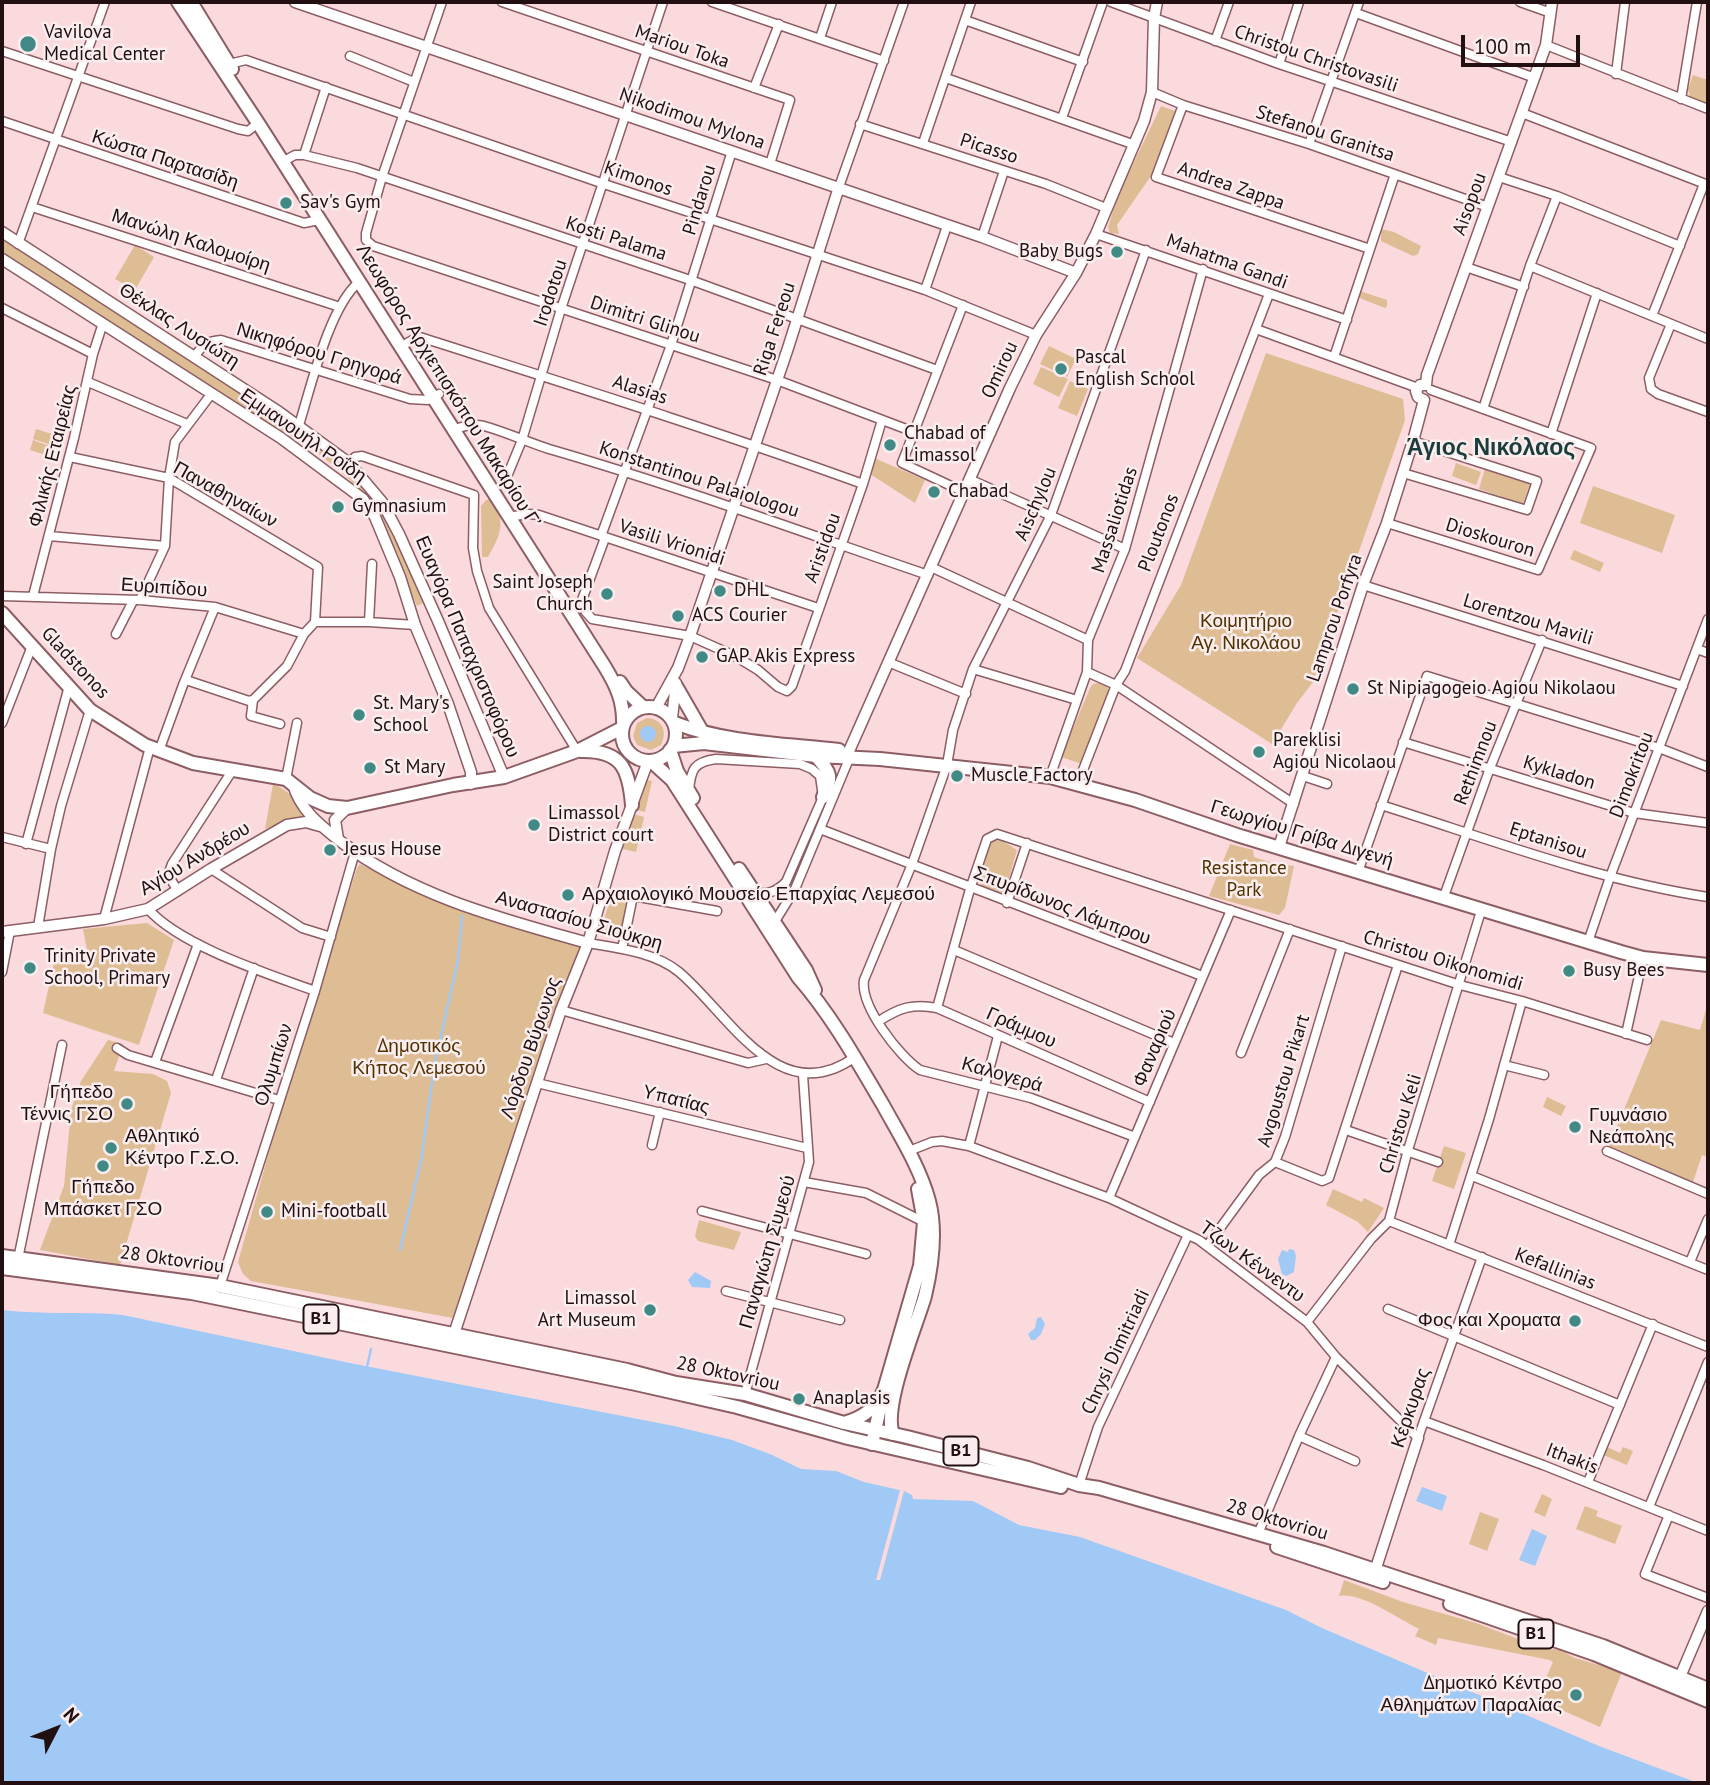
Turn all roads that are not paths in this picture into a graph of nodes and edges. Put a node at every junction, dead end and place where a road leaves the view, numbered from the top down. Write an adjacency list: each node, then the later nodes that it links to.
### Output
1 (105, 2): 38 (street)
2 (178, 2): 54 (main road, Λεωφόρος Αρχιεπισκόπου Μακαρίου Γ’)
3 (191, 2): 35 (main road, Λεωφόρος Αρχιεπισκόπου Μακαρίου Γ’)
4 (295, 2): 29 (street, Nikodimou Mylona)
5 (442, 2): 29 (street)
6 (502, 2): 31 (street, Mariou Toka)
7 (663, 2): 31 (street, Irodotou)
8 (712, 2): 25 (street)
9 (832, 2): 26 (street)
10 (904, 2): 33 (street, Riga Fereou)
11 (971, 2): 24 (street)
12 (1103, 2): 34 (street)
13 (1111, 2): 23 (street, Christou Christovasili)
14 (1157, 2): 23 (street, Omirou)
15 (1229, 2): 27 (street)
16 (1299, 2): 36 (street)
17 (1359, 2): 22 (street)
18 (1520, 2): 21 (street)
19 (1625, 2): 37 (street)
20 (1697, 2): 46 (street)
21 (1551, 7): 28 (street, Aisopou)
22 (1356, 13): 40 (street); 42 (street)
23 (1154, 18): 27 (street, Christou Christovasili); 45 (street, Omirou)
24 (965, 20): 34 (street); 39 (street)
25 (779, 24): 26 (street); 44 (street)
26 (820, 38): 33 (street)
27 (1215, 41): 36 (street, Christou Christovasili)
28 (1546, 45): 37 (street); 40 (street, Aisopou)
29 (426, 47): 41 (street); 51 (street, Nikodimou Mylona)
30 (2, 51): 38 (street)
31 (646, 52): 44 (street, Mariou Toka); 51 (street, Irodotou)
32 (350, 56): 41 (street)
33 (884, 61): 55 (street, Riga Fereou)
34 (1083, 62): 52 (street)
35 (229, 64): 43 (street, Kimonos); 63 (main road, Λεωφόρος Αρχιεπισκόπου Μακαρίου Γ’)
36 (1279, 64): 42 (street, Christou Christovasili)
37 (1616, 74): 46 (street)
38 (80, 76): 54 (street); 56 (street)
39 (946, 78): 52 (street); 58 (street)
40 (1535, 78): 50 (street, Aisopou)
41 (414, 82): 49 (street)
42 (1331, 82): 57 (street, Christou Christovasili); 59 (street)
43 (326, 87): 49 (street, Kimonos); 62 (street)
44 (754, 88): 64 (street, Mariou Toka)
45 (1152, 92): 47 (street, Stefanou Granitsa); 60 (street, Omirou)
46 (1681, 99): 48 (street)
47 (1183, 105): 59 (street, Stefanou Granitsa); 85 (street, Andrea Zappa)
48 (1708, 109)
49 (403, 113): 67 (street); 69 (street, Kimonos)
50 (1522, 113): 57 (street, Aisopou); 70 (street)
51 (625, 115): 61 (street, Nikodimou Mylona); 69 (street, Irodotou)
52 (1062, 118): 60 (street)
53 (2, 121): 56 (street, Κώστα Παρτασίδη)
54 (258, 123): 63 (main road, Λεωφόρος Αρχιεπισκόπου Μακαρίου Γ’)
55 (860, 124): 58 (street, Picasso); 71 (street, Riga Fereou)
56 (56, 141): 73 (street); 76 (street, Κώστα Παρτασίδη)
57 (1512, 142): 68 (street, Aisopou)
58 (923, 144): 65 (street, Picasso)
59 (1309, 144): 66 (street, Stefanou Granitsa)
60 (1135, 145): 75 (street, Omirou)
61 (732, 151): 64 (street, Nikodimou Mylona); 77 (street, Pindarou)
62 (304, 155): 63 (street, Kosti Palama); 67 (street, Kosti Palama)
63 (286, 160): 76 (main road, Λεωφόρος Αρχιεπισκόπου Μακαρίου Γ’); 111 (main road, Λεωφόρος Αρχιεπισκόπου Μακαρίου Γ’)
64 (770, 164): 71 (street, Nikodimou Mylona)
65 (1004, 170): 75 (street, Picasso); 81 (street)
66 (1395, 174): 74 (street, Stefanou Granitsa); 85 (street)
67 (382, 177): 83 (street, Kosti Palama); 102 (street, Dimitri Glinou)
68 (1499, 177): 72 (street); 74 (street, Aisopou)
69 (604, 184): 77 (street, Kimonos); 83 (street, Irodotou)
70 (1706, 185): 84 (street)
71 (839, 187): 78 (street, Nikodimou Mylona); 87 (street, Riga Fereou)
72 (1557, 196): 84 (street); 90 (street)
73 (32, 207): 82 (street); 100 (street, Μανώλη Καλομοίρη)
74 (1488, 207): 89 (street, Aisopou)
75 (1106, 208): 80 (street, Omirou)
76 (319, 220): 94 (main road, Λεωφόρος Αρχιεπισκόπου Μακαρίου Γ’)
77 (710, 220): 87 (street, Kimonos); 93 (street, Pindarou)
78 (947, 226): 81 (street, Nikodimou Mylona); 96 (street)
79 (2, 232): 82 (street, Θέκλας Λυσιώτη)
80 (1096, 234): 86 (street, Mahatma Gandi); 92 (street, Omirou)
81 (982, 237): 92 (street, Nikodimou Mylona)
82 (19, 244): 114 (street, Θέκλας Λυσιώτη)
83 (583, 245): 93 (street, Kosti Palama); 102 (street, Irodotou)
84 (1680, 246): 103 (street)
85 (1370, 249): 105 (street)
86 (1146, 250): 91 (street, Mahatma Gandi); 150 (street, Aischylou)
87 (818, 253): 96 (street, Kimonos); 104 (street, Riga Fereou)
88 (2, 258): 106 (street, Εμμανουήλ Ροΐδη)
89 (1466, 267): 95 (street); 121 (street, Aisopou)
90 (1530, 267): 95 (street); 97 (street)
91 (1203, 269): 98 (street, Mahatma Gandi); 157 (street, Massaliotidas)
92 (1076, 273): 109 (street, Omirou)
93 (693, 281): 104 (street, Kosti Palama); 112 (street, Pindarou)
94 (359, 282): 100 (street); 123 (main road, Λεωφόρος Αρχιεπισκόπου Μακαρίου Γ’)
95 (1524, 287): 125 (street)
96 (925, 290): 99 (street, Kimonos)
97 (1597, 293): 103 (street); 132 (street)
98 (1269, 294): 105 (street, Mahatma Gandi); 108 (street, Ploutonos)
99 (963, 305): 109 (street, Kimonos); 117 (street)
100 (340, 307): 116 (street)
101 (2, 308): 113 (street)
102 (561, 309): 112 (street, Dimitri Glinou); 118 (street, Irodotou)
103 (1652, 316): 107 (street)
104 (798, 317): 117 (street, Kosti Palama); 119 (street, Riga Fereou)
105 (1347, 320): 115 (street)
106 (103, 324): 113 (street, Φιλικής Εταιρείας); 122 (street, Εμμανουήλ Ροΐδη)
107 (1671, 324): 110 (street); 126 (street)
108 (1256, 329): 115 (street); 186 (street, Ploutonos)
109 (1036, 335): 142 (street, Omirou)
110 (1708, 339)
111 (407, 343): 118 (street, Alasias); 123 (main road, Λεωφόρος Αρχιεπισκόπου Μακαρίου Γ’)
112 (671, 345): 119 (street, Dimitri Glinou); 124 (street, Pindarou)
113 (93, 354): 120 (street, Φιλικής Εταιρείας)
114 (194, 357): 116 (street, Νικηφόρου Γρηγορά); 129 (street, Θέκλας Λυσιώτη)
115 (1334, 357): 121 (street)
116 (316, 370): 123 (street, Νικηφόρου Γρηγορά); 129 (street)
117 (937, 370): 131 (street)
118 (543, 374): 124 (street, Alasias); 133 (street, Irodotou)
119 (777, 380): 127 (street, Dimitri Glinou); 135 (street, Riga Fereou)
120 (88, 382): 128 (street); 136 (street, Φιλικής Εταιρείας)
121 (1425, 385): 125 (street); 134 (street, Lamprou Porfyra)
122 (212, 393): 128 (street); 149 (street, Εμμανουήλ Ροΐδη)
123 (437, 396): 130 (main road, Λεωφόρος Αρχιεπισκόπου Μακαρίου Γ’); 144 (main road, Λεωφόρος Αρχιεπισκόπου Μακαρίου Γ’)
124 (646, 409): 135 (street, Alasias); 138 (street, Pindarou)
125 (1483, 409): 132 (street)
126 (1708, 412)
127 (882, 420): 131 (street, Dimitri Glinou); 143 (street, Aristidou)
128 (187, 424): 141 (street)
129 (299, 425): 137 (street, Θέκλας Λυσιώτη)
130 (458, 428): 133 (street, Konstantinou Palaiologou); 151 (main road, Λεωφόρος Αρχιεπισκόπου Μακαρίου Γ’)
131 (914, 432): 145 (street)
132 (1551, 434): 152 (street, Dioskouron)
133 (522, 440): 138 (street, Konstantinou Palaiologou); 140 (street, Irodotou)
134 (1413, 441): 139 (street, Lamprou Porfyra); 139 (street)
135 (754, 445): 143 (street, Alasias); 148 (street, Riga Fereou)
136 (69, 457): 141 (street, Παναθηναίων); 153 (street, Φιλικής Εταιρείας)
137 (349, 463): 146 (street); 147 (street, Ευαγόρα Παπαχριστοφόρου)
138 (626, 471): 148 (street, Konstantinou Palaiologou); 154 (street, Pindarou)
139 (1403, 473): 152 (street, Lamprou Porfyra)
140 (508, 474)
141 (169, 478): 155 (street); 170 (street, Παναθηναίων)
142 (969, 479): 145 (street, Omirou); 150 (street)
143 (863, 484): 156 (street, Aristidou)
144 (488, 485): 146 (street); 201 (main road, Λεωφόρος Αρχιεπισκόπου Μακαρίου Γ’)
145 (964, 492): 159 (street, Omirou)
146 (474, 495): 207 (street)
147 (382, 502): 149 (street); 216 (street, Ευαγόρα Παπαχριστοφόρου)
148 (733, 507): 156 (street, Konstantinou Palaiologou); 160 (street, Riga Fereou)
149 (371, 510): 172 (street, Εμμανουήλ Ροΐδη)
150 (1051, 515): 157 (street); 165 (street, Aischylou)
151 (514, 516): 154 (street, Vasili Vrionidi); 195 (main road, Λεωφόρος Αρχιεπισκόπου Μακαρίου Γ’)
152 (1387, 523): 161 (street, Lamprou Porfyra)
153 (49, 536): 155 (street); 163 (street, Φιλικής Εταιρείας)
154 (603, 537): 160 (street, Vasili Vrionidi); 175 (street, Pindarou)
155 (166, 546): 164 (street)
156 (842, 546): 159 (street, Konstantinou Palaiologou); 167 (street, Aristidou)
157 (1125, 549): 176 (street, Massaliotidas)
158 (372, 564): 171 (street)
159 (930, 571): 165 (street, Konstantinou Palaiologou); 181 (street, Omirou)
160 (710, 572): 167 (street, Vasili Vrionidi); 175 (street, Riga Fereou)
161 (1363, 585): 177 (street, Lorentzou Mavili); 215 (street, Lamprou Porfyra)
162 (2, 596): 163 (street, Ευριπίδου)
163 (33, 596): 164 (street, Ευριπίδου)
164 (136, 601): 166 (street, Ευριπίδου); 173 (street)
165 (1007, 603): 176 (street, Konstantinou Palaiologou); 183 (street, Aischylou)
166 (215, 607): 174 (street, Ευριπίδου); 185 (street)
167 (818, 608): 188 (street, Aristidou)
168 (2, 613): 178 (main road, Gladstonos)
169 (1708, 619): 179 (street, Dimokritou)
170 (316, 622): 171 (street); 174 (street)
171 (369, 622): 172 (street)
172 (415, 625): 220 (street, Εμμανουήλ Ροΐδη)
173 (116, 634)
174 (304, 634): 192 (street)
175 (690, 636): 182 (street, Riga Fereou); 188 (street, Pindarou)
176 (1088, 640): 184 (street, Massaliotidas)
177 (1542, 640): 189 (street, Lorentzou Mavili); 194 (street, Rethimnou)
178 (32, 646): 187 (main road, Gladstonos); 198 (street)
179 (1697, 649): 180 (street); 189 (street, Dimokritou)
180 (1708, 653)
181 (888, 663): 191 (street); 208 (street, Omirou)
182 (678, 668): 190 (street, Riga Fereou); 195 (street, Riga Fereou)
183 (973, 669): 191 (street, Aischylou); 193 (street)
184 (1087, 672): 186 (street); 193 (street, Massaliotidas)
185 (186, 680): 192 (street); 206 (street)
186 (1116, 685): 219 (street, Ploutonos); 224 (street)
187 (69, 686): 196 (main road, Gladstonos); 236 (street)
188 (792, 686)
189 (1683, 686): 205 (street, Dimokritou)
190 (676, 687): 197 (street, Riga Fereou); 202 (main road)
191 (965, 694): 211 (street, Aischylou)
192 (253, 700): 200 (street)
193 (1077, 700): 217 (street, Massaliotidas)
194 (1516, 704): 203 (street); 205 (street); 213 (street, Rethimnou)
195 (649, 708): 197 (main road); 201 (main road)
196 (90, 709): 206 (main road, Gladstonos); 238 (street)
197 (673, 721): 202 (main road, Γεωργίου Γρίβα Διγενή); 204 (main road)
198 (2, 723)
199 (297, 723): 218 (street)
200 (280, 724)
201 (623, 727): 207 (main road); 210 (main road)
202 (703, 733): 208 (main road, Γεωργίου Γρίβα Διγενή)
203 (1403, 742): 213 (street, Kykladon); 226 (street)
204 (672, 748): 209 (main road, Γεωργίου Γρίβα Διγενή); 210 (main road); 222 (main road)
205 (1659, 748): 212 (street); 228 (street, Dimokritou)
206 (155, 749): 214 (main road, Gladstonos); 255 (street)
207 (577, 751): 216 (main road); 225 (main road)
208 (849, 755): 209 (main road, Γεωργίου Γρίβα Διγενή); 211 (main road, Γεωργίου Γρίβα Διγενή); 231 (street)
209 (816, 756): 223 (main road)
210 (650, 761): 225 (street, Λόρδου Βύρωνος); 277 (main road)
211 (947, 765): 217 (main road, Γεωργίου Γρίβα Διγενή); 240 (street, Aischylou)
212 (1708, 767)
213 (1490, 768): 228 (street, Kykladon); 232 (street, Rethimnou)
214 (232, 771): 218 (main road, Gladstonos); 245 (street)
215 (1303, 776): 221 (street); 224 (street, Lamprou Porfyra)
216 (503, 777): 220 (main road)
217 (1050, 777): 219 (main road, Γεωργίου Γρίβα Διγενή)
218 (289, 781): 227 (main road); 230 (street, Αναστασίου Σιούκρη)
219 (1079, 783): 237 (main road, Γεωργίου Γρίβα Διγενή)
220 (471, 784): 227 (main road)
221 (1326, 784)
222 (689, 791): 223 (street); 246 (main road)
223 (823, 797): 246 (street)
224 (1294, 804): 237 (street, Lamprou Porfyra)
225 (632, 805): 254 (street, Λόρδου Βύρωνος)
226 (1381, 805): 232 (street, Eptanisou); 242 (street)
227 (347, 808): 234 (street)
228 (1634, 813): 229 (street, Kykladon); 243 (street, Dimokritou)
229 (1708, 822)
230 (320, 826): 234 (street, Αναστασίου Σιούκρη); 241 (street, Αγίου Ανδρέου)
231 (820, 829): 240 (street, Σπυρίδωνος Λάμπρου); 256 (street)
232 (1467, 832): 243 (street, Eptanisou); 248 (street, Rethimnou)
233 (2, 837): 236 (street)
234 (338, 839): 239 (street, Αναστασίου Σιούκρη)
235 (1027, 843): 244 (street, Christou Oikonomidi); 249 (street); 251 (street, Christou Oikonomidi)
236 (26, 844): 238 (street)
237 (1279, 847): 242 (main road, Γεωργίου Γρίβα Διγενή)
238 (51, 849): 257 (street)
239 (355, 852): 260 (street, Ολυμπίων); 261 (street, Αναστασίου Σιούκρη)
240 (912, 864): 244 (street, Σπυρίδωνος Λάμπρου); 280 (street, Καλογερά)
241 (211, 869): 245 (street, Αγίου Ανδρέου); 260 (street)
242 (1358, 872): 248 (main road, Γεωργίου Γρίβα Διγενή)
243 (1610, 877): 247 (street, Eptanisou); 262 (street, Dimokritou)
244 (970, 889): 249 (street, Σπυρίδωνος Λάμπρου); 267 (street)
245 (178, 891): 250 (street, Αγίου Ανδρέου)
246 (755, 893): 256 (main road)
247 (1708, 897)
248 (1443, 899): 253 (main road, Γεωργίου Γρίβα Διγενή)
249 (1007, 903): 273 (street, Σπυρίδωνος Λάμπρου)
250 (148, 909): 255 (street, Αγίου Ανδρέου); 264 (street)
251 (1231, 910): 258 (street, Christou Oikonomidi); 273 (street, Φαναριού)
252 (717, 911): 266 (street)
253 (1481, 911): 262 (main road, Γεωργίου Γρίβα Διγενή); 274 (street, Christou Keli)
254 (597, 915): 261 (street); 263 (street, Λόρδου Βύρωνος)
255 (104, 919): 257 (street, Αγίου Ανδρέου)
256 (774, 923): 277 (main road)
257 (38, 928): 259 (street, Αγίου Ανδρέου)
258 (1290, 929): 265 (street, Christou Oikonomidi); 287 (street)
259 (6, 931): 272 (street)
260 (331, 937): 275 (street, Ολυμπίων)
261 (572, 938): 263 (street, Αναστασίου Σιούκρη)
262 (1588, 942): 268 (main road, Γεωργίου Γρίβα Διγενή)
263 (588, 943): 266 (street, Αναστασίου Σιούκρη); 279 (street, Λόρδου Βύρωνος)
264 (198, 944): 271 (street); 290 (street)
265 (1342, 946): 269 (street, Christou Oikonomidi); 308 (street, Avgoustou Pikart)
266 (622, 949): 289 (street, Αναστασίου Σιούκρη)
267 (954, 950): 278 (street); 284 (street)
268 (1643, 958): 270 (main road, Γεωργίου Γρίβα Διγενή); 281 (street)
269 (1398, 965): 274 (street, Christou Oikonomidi); 300 (street)
270 (1708, 965)
271 (254, 968): 275 (street); 294 (street)
272 (2, 972)
273 (1202, 976): 284 (street, Φαναριού)
274 (1460, 985): 276 (street, Christou Oikonomidi); 305 (street, Christou Keli)
275 (315, 991): 297 (street, Ολυμπίων)
276 (1522, 1001): 281 (street, Christou Oikonomidi); 291 (street)
277 (820, 1003): 288 (main road)
278 (937, 1008): 280 (street, Γράμμου); 282 (street, Γράμμου)
279 (561, 1010): 289 (street); 295 (street, Λόρδου Βύρωνος)
280 (879, 1021): 296 (street, Καλογερά)
281 (1626, 1034): 283 (street, Christou Oikonomidi)
282 (998, 1036): 296 (street); 298 (street, Γράμμου)
283 (1647, 1040)
284 (1174, 1043): 298 (street, Φαναριού)
285 (62, 1045): 325 (street)
286 (117, 1048): 290 (street)
287 (1241, 1053)
288 (855, 1057): 292 (street); 306 (main road)
289 (766, 1059): 292 (street, Αναστασίου Σιούκρη)
290 (155, 1062): 294 (street)
291 (1504, 1065): 293 (street); 310 (street)
292 (803, 1075): 304 (street, Παναγιώτη Συμεού)
293 (1544, 1075)
294 (216, 1080): 297 (street)
295 (537, 1083): 299 (street, Υπατίας); 337 (street, Λόρδου Βύρωνος)
296 (985, 1085): 301 (street, Καλογερά); 303 (street)
297 (279, 1100): 329 (street, Ολυμπίων)
298 (1150, 1102): 301 (street, Φαναριού)
299 (660, 1112): 302 (street); 304 (street, Υπατίας)
300 (1346, 1130): 305 (street); 308 (street)
301 (1135, 1137): 313 (street, Φαναριού)
302 (652, 1145)
303 (969, 1146): 306 (street, Τζων Κέννεντυ); 313 (street, Τζων Κέννεντυ)
304 (807, 1148): 311 (street, Παναγιώτη Συμεού)
305 (1408, 1150): 309 (street); 316 (street, Christou Keli)
306 (909, 1151): 317 (main road); 347 (main road)
307 (1606, 1151): 312 (street)
308 (1275, 1162): 321 (street, Avgoustou Pikart)
309 (1438, 1162)
310 (1472, 1176): 320 (street); 326 (street)
311 (804, 1182): 317 (street); 318 (street, Παναγιώτη Συμεού)
312 (1708, 1194)
313 (1109, 1198): 319 (street, Τζων Κέννεντυ)
314 (702, 1212): 318 (street)
315 (1708, 1220): 326 (street)
316 (1389, 1221): 320 (street, Kefallinias); 334 (street, Christou Keli)
317 (924, 1222): 341 (main road)
318 (789, 1234): 322 (street); 331 (street, Παναγιώτη Συμεού)
319 (1188, 1234): 321 (street, Τζων Κέννεντυ); 353 (street, Chrysi Dimitriadi)
320 (1448, 1245): 324 (street, Kefallinias)
321 (1207, 1246): 334 (street, Τζων Κέννεντυ)
322 (866, 1254)
323 (2, 1256): 325 (main road, 28 Oktovriou / B1)
324 (1482, 1257): 335 (street, Kefallinias); 336 (street, Κέρκυρας)
325 (18, 1259): 329 (main road, 28 Oktovriou / B1)
326 (1690, 1262): 328 (street)
327 (2, 1268): 337 (main road, 28 Oktovriou / B1)
328 (1708, 1270)
329 (220, 1286): 337 (main road, 28 Oktovriou / B1)
330 (726, 1292): 331 (street)
331 (770, 1303): 333 (street); 342 (street, Παναγιώτη Συμεού)
332 (1388, 1309): 336 (street)
333 (840, 1320)
334 (1307, 1322): 339 (street, Τζων Κέννεντυ)
335 (1653, 1324): 338 (street, Kefallinias); 343 (street)
336 (1455, 1337): 343 (street); 344 (street, Κέρκυρας)
337 (452, 1341): 342 (main road, 28 Oktovriou / B1); 350 (main road, 28 Oktovriou / B1)
338 (1708, 1347)
339 (1336, 1357): 348 (street); 349 (street, Τζων Κέννεντυ)
340 (1708, 1362): 354 (street)
341 (884, 1390): 345 (main road); 346 (main road)
342 (744, 1394): 345 (main road, 28 Oktovriou / B1)
343 (1620, 1405): 352 (street)
344 (1424, 1421): 349 (street, Κέρκυρας); 352 (street, Ithakis)
345 (844, 1423): 346 (main road, 28 Oktovriou / B1)
346 (876, 1431): 347 (main road, 28 Oktovriou / B1); 350 (main road)
347 (893, 1434): 353 (main road, 28 Oktovriou / B1)
348 (1299, 1436): 351 (street); 357 (street)
349 (1418, 1438): 358 (street, Κέρκυρας)
350 (872, 1444): 361 (main road, 28 Oktovriou / B1)
351 (1355, 1461)
352 (1588, 1482): 354 (street, Ithakis)
353 (1079, 1485): 357 (main road, 28 Oktovriou / B1)
354 (1649, 1507): 355 (street, Ithakis)
355 (1669, 1515): 356 (street, Ithakis); 359 (street)
356 (1708, 1531)
357 (1258, 1534): 358 (main road, 28 Oktovriou / B1)
358 (1375, 1571): 361 (main road, 28 Oktovriou / B1)
359 (1708, 1598)
360 (1708, 1612): 361 (street)
361 (1678, 1682): 362 (main road, 28 Oktovriou / B1); 363 (main road, 28 Oktovriou / B1)
362 (1708, 1689)
363 (1708, 1702)

